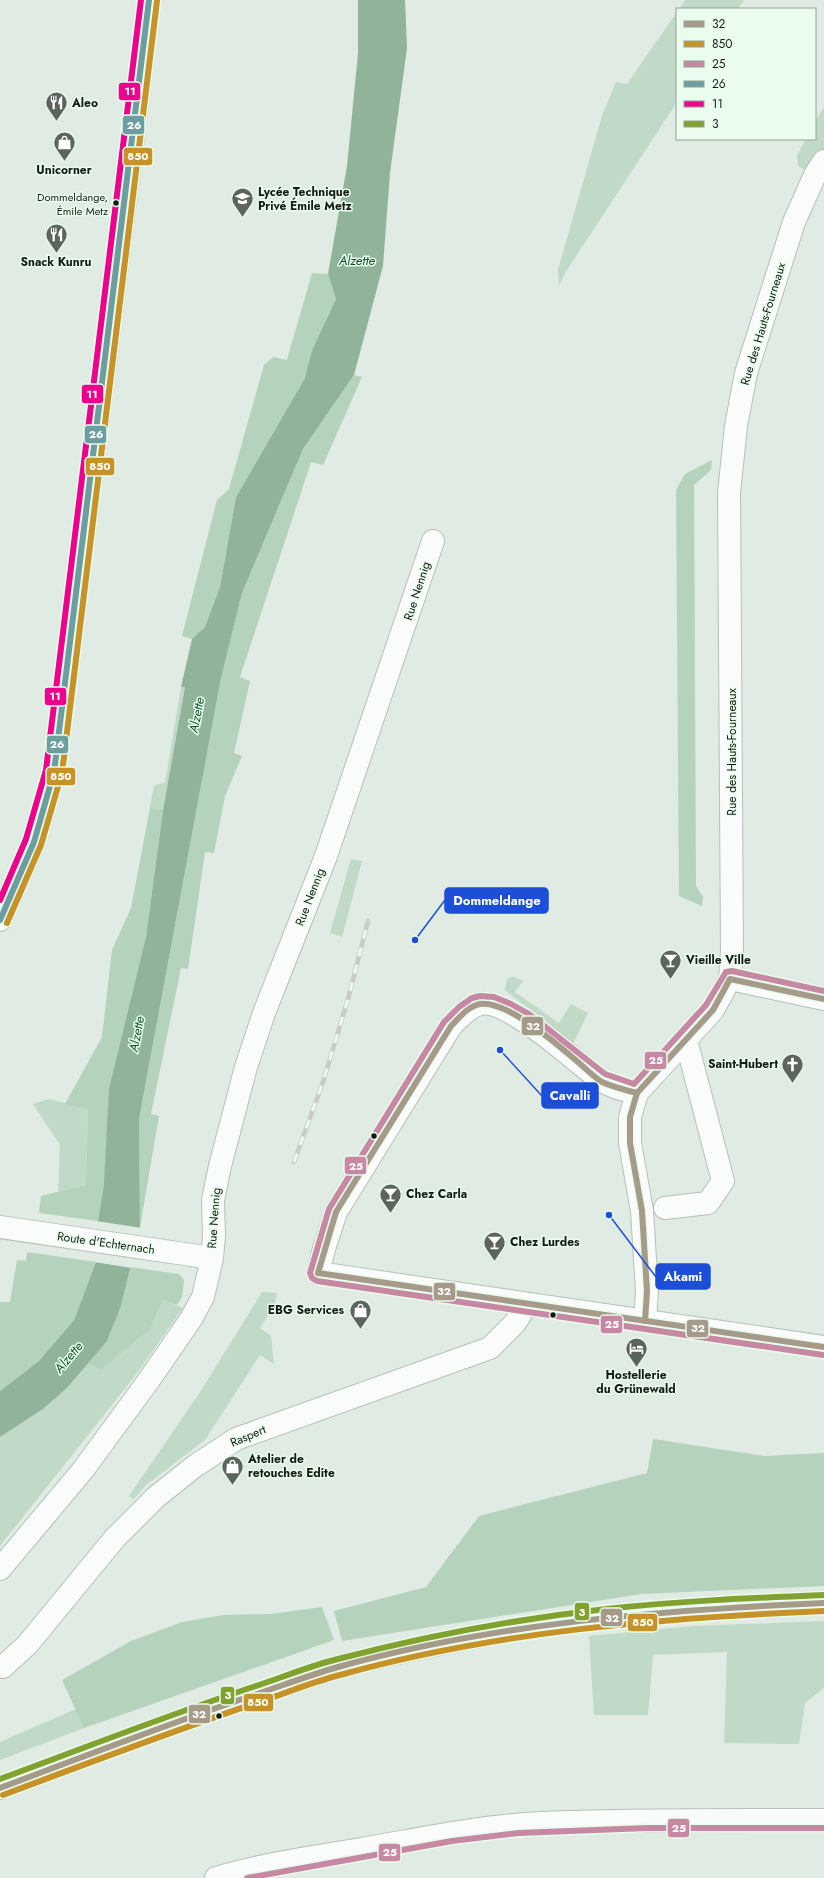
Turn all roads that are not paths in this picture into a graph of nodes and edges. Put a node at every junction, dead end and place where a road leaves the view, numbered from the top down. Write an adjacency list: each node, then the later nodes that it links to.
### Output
1 (148, 0): 4 (street)
2 (824, 161): 5 (street, Rue des Hauts-Fourneaux)
3 (433, 541): 11 (street, Rue Nennig)
4 (0, 920)
5 (730, 979): 6 (street); 7 (street, Rue des Hauts-Fourneaux)
6 (824, 999)
7 (686, 1040): 8 (street, Rue des Hauts-Fourneaux); 9 (street)
8 (636, 1093): 12 (street); 13 (street, Rue des Hauts-Fourneaux)
9 (665, 1208)
10 (0, 1227): 11 (street, Route d'Echternach)
11 (212, 1258): 15 (street)
12 (527, 1304): 13 (street); 17 (street, Raspert)
13 (645, 1321): 14 (street)
14 (824, 1347)
15 (0, 1569)
16 (824, 1603): 18 (street)
17 (4, 1667)
18 (0, 1788)
19 (824, 1820): 20 (street)
20 (216, 1878)

